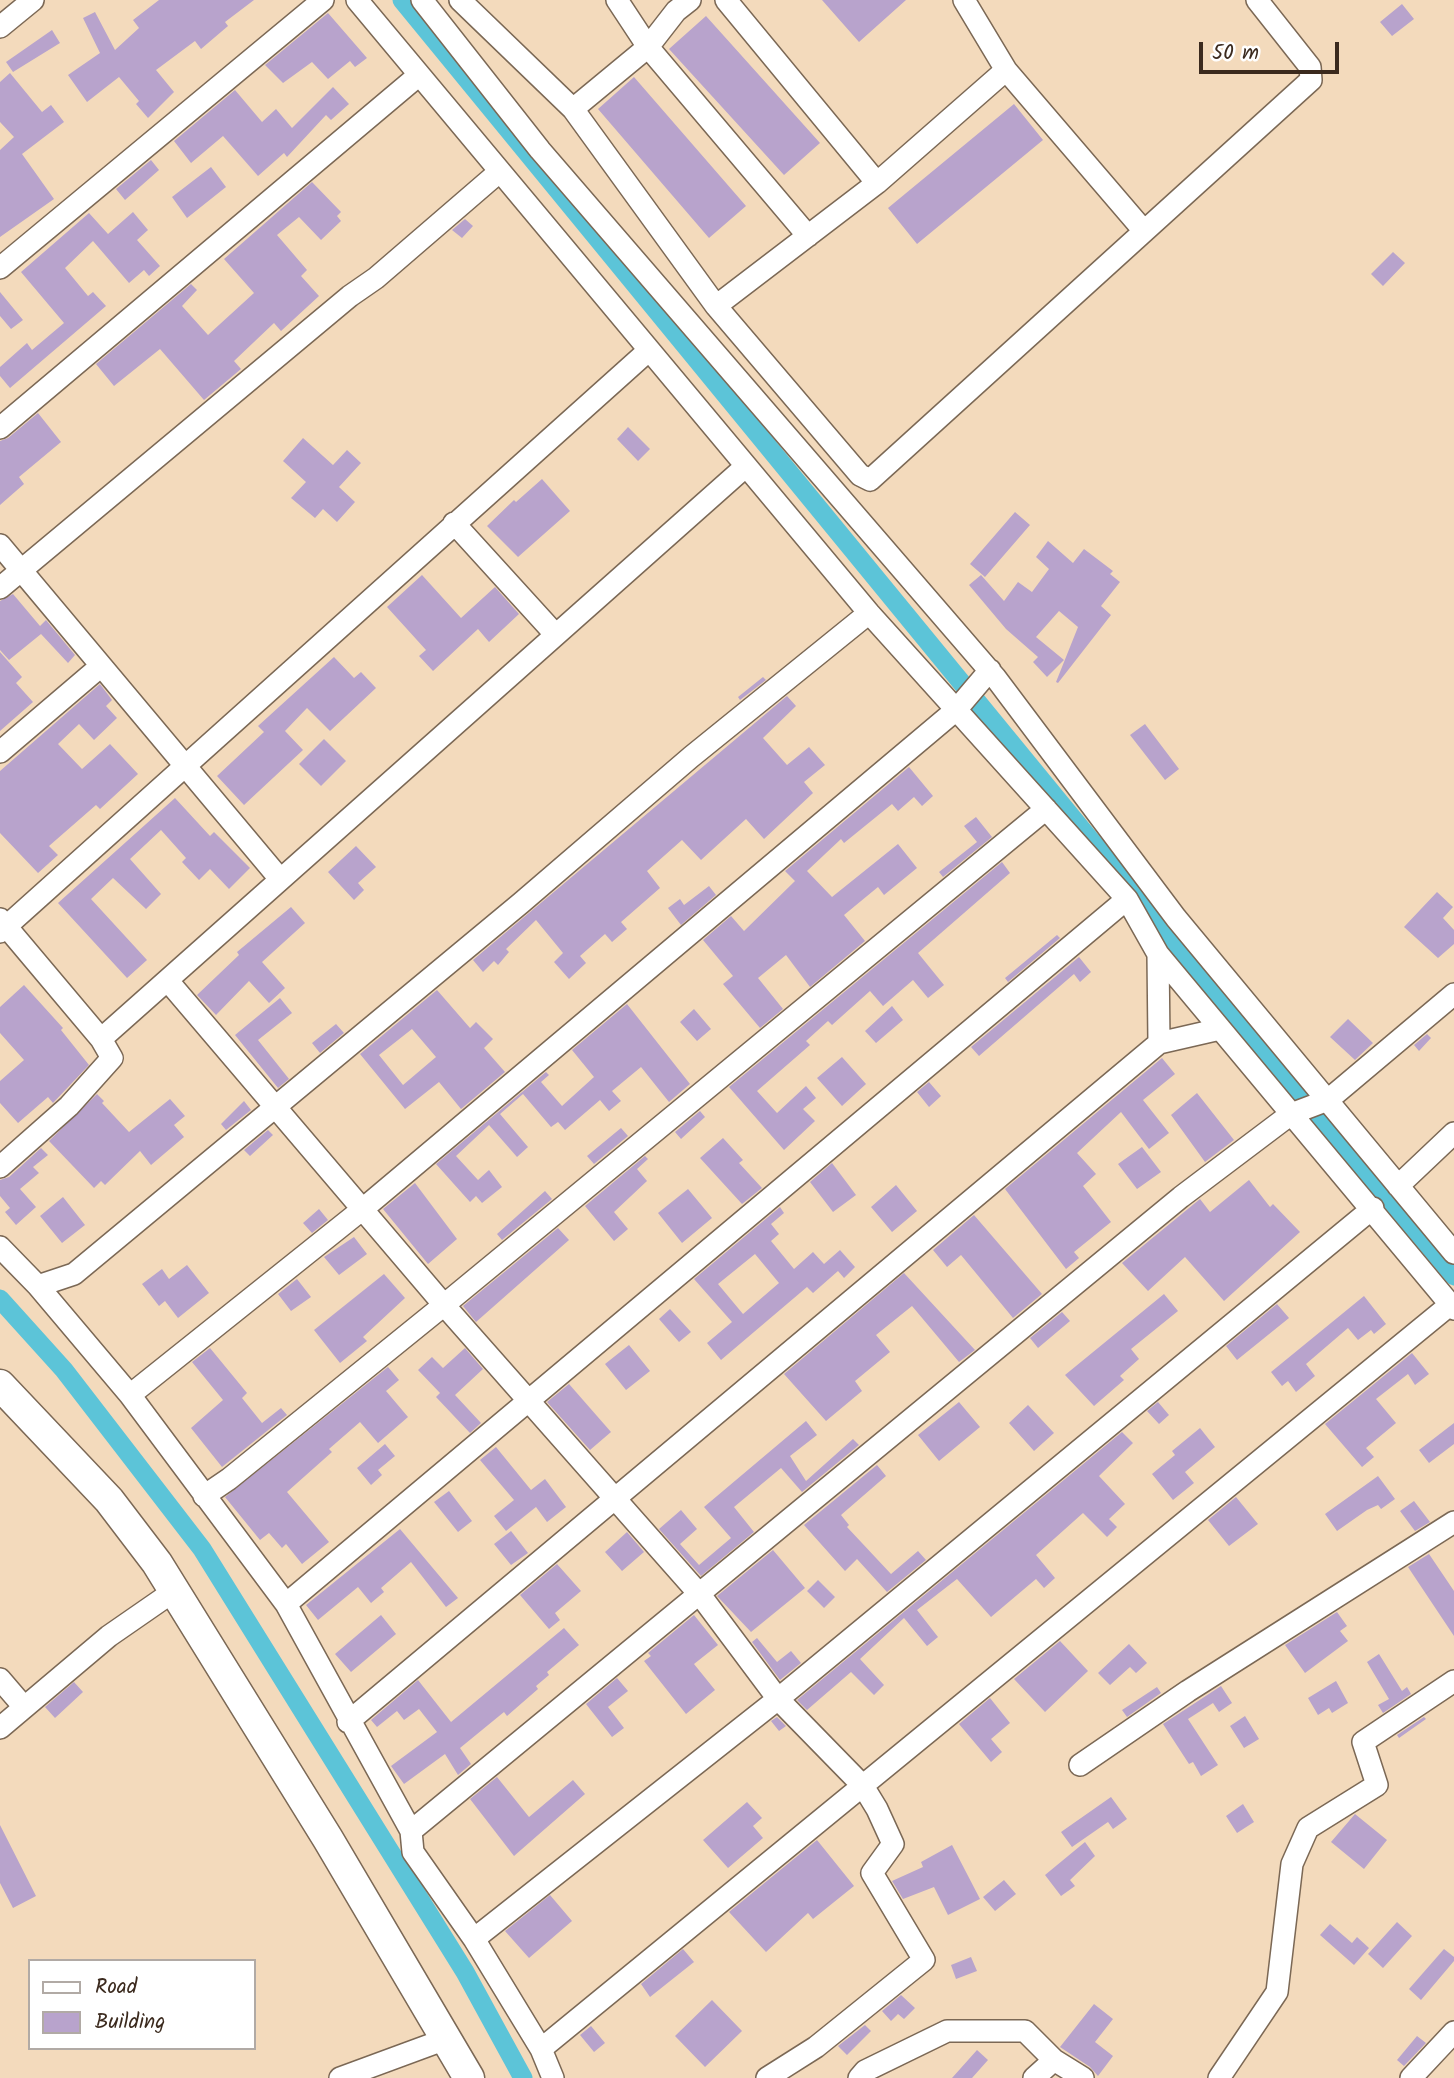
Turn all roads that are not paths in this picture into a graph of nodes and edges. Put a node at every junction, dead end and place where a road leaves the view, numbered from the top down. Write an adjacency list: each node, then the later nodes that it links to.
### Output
1 (33, 0): 11 (street)
2 (323, 0): 20 (street)
3 (357, 0): 14 (street)
4 (422, 0): 32 (street)
5 (460, 0): 15 (street)
6 (617, 0): 12 (street)
7 (726, 0): 17 (street)
8 (964, 0): 13 (street)
9 (1257, 0): 18 (street)
10 (679, 4): 12 (street)
11 (0, 27)
12 (648, 47): 15 (street); 19 (street)
13 (1006, 70): 17 (street); 18 (street)
14 (419, 75): 16 (street); 23 (street)
15 (573, 109): 21 (street)
16 (499, 173): 22 (street); 27 (street)
17 (877, 183): 19 (street)
18 (1144, 231): 21 (street)
19 (808, 236): 21 (street)
20 (0, 268)
21 (716, 306)
22 (648, 351): 24 (street); 25 (street)
23 (0, 428)
24 (745, 467): 29 (street); 30 (street)
25 (454, 523): 30 (street); 35 (street)
26 (0, 545): 27 (street)
27 (21, 570): 28 (street); 31 (street)
28 (0, 588)
29 (869, 613): 33 (street); 47 (street)
30 (555, 634): 37 (street)
31 (101, 666): 34 (street); 35 (street)
32 (989, 670): 33 (street); 46 (street)
33 (956, 710): 36 (street); 52 (street)
34 (0, 752)
35 (185, 766): 37 (street); 39 (street)
36 (1046, 809): 38 (street); 57 (street)
37 (280, 879): 41 (street)
38 (1127, 899): 40 (street); 61 (street)
39 (2, 926): 44 (street)
40 (1158, 954): 43 (street); 45 (street)
41 (168, 981): 44 (street); 47 (street)
42 (1454, 994): 46 (street)
43 (1220, 1029): 45 (street); 48 (street)
44 (101, 1039): 50 (street)
45 (1159, 1042): 63 (street)
46 (1328, 1100): 48 (street); 51 (street)
47 (276, 1106): 52 (street); 56 (street)
48 (1291, 1114): 53 (street); 66 (street)
49 (1454, 1133): 51 (street)
50 (0, 1167)
51 (1398, 1186): 55 (street)
52 (364, 1208): 57 (street); 60 (street)
53 (1373, 1208): 58 (street); 70 (street)
54 (0, 1247): 56 (street)
55 (1454, 1253)
56 (38, 1286): 60 (street)
57 (444, 1305): 61 (street); 62 (street)
58 (1452, 1307): 75 (street)
59 (0, 1385): 65 (street)
60 (131, 1395): 62 (street)
61 (528, 1402): 63 (street); 67 (street)
62 (204, 1496): 67 (street)
63 (615, 1499): 66 (street); 72 (street)
64 (1454, 1522): 74 (street)
65 (174, 1591): 71 (street); 79 (street)
66 (701, 1595): 70 (street); 76 (street)
67 (286, 1604): 72 (street)
68 (0, 1679): 71 (street)
69 (1454, 1681): 89 (street)
70 (778, 1699): 75 (street); 77 (street)
71 (24, 1707): 73 (street)
72 (348, 1722): 76 (street)
73 (0, 1728)
74 (1080, 1765)
75 (863, 1786): 80 (street); 85 (street)
76 (411, 1831): 77 (street)
77 (474, 1939): 80 (street)
78 (1454, 2032): 90 (street)
79 (446, 2039): 82 (street); 83 (street)
80 (541, 2049): 84 (street)
81 (1054, 2060): 86 (street); 87 (street); 88 (street)
82 (340, 2078)
83 (470, 2078)
84 (553, 2078)
85 (767, 2078)
86 (859, 2078)
87 (1034, 2078)
88 (1083, 2078)
89 (1219, 2078)
90 (1411, 2078)

